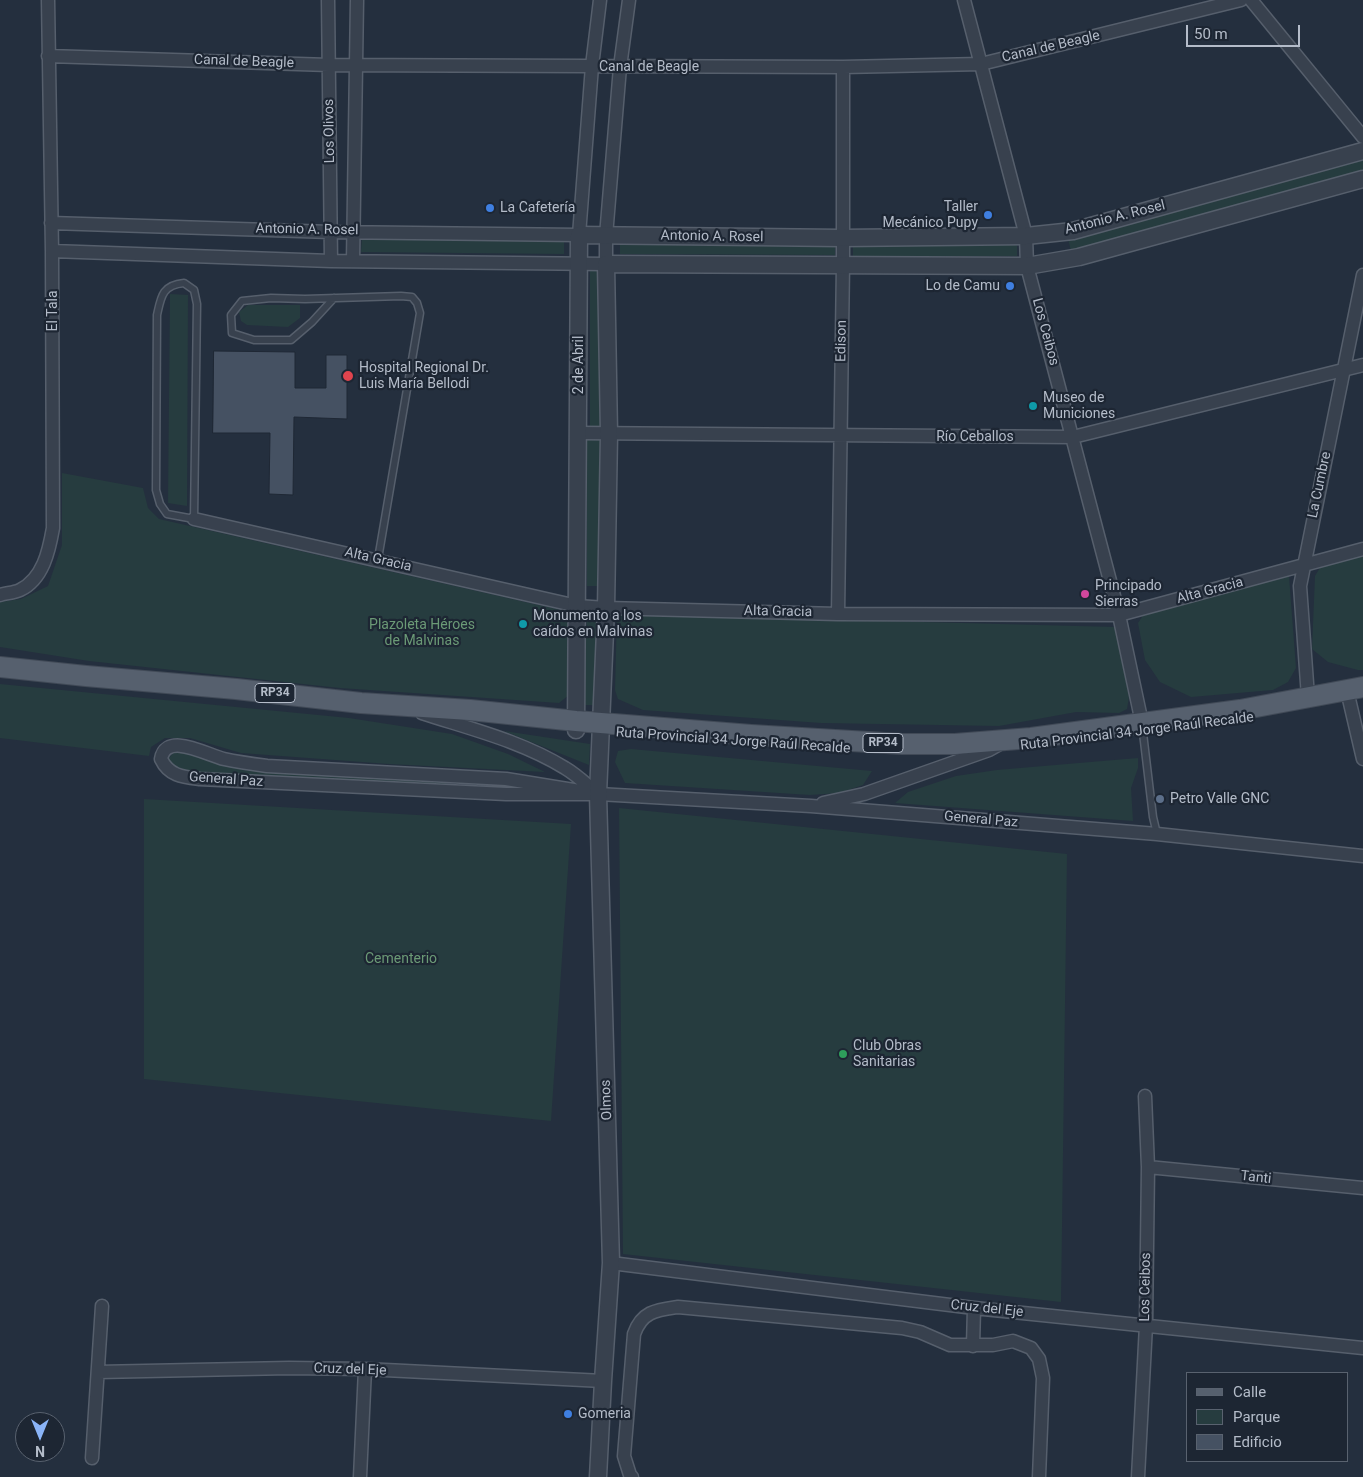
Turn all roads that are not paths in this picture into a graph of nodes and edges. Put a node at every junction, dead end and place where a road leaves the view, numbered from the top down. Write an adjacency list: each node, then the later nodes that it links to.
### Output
1 (48, 0): 9 (street, El Tala)
2 (328, 0): 11 (street, Los Olivos)
3 (357, 0): 12 (street, Los Olivos)
4 (600, 0): 13 (street, 2 de Abril)
5 (629, 0): 14 (street, 2 de Abril)
6 (964, 0): 10 (street, Los Ceibos)
7 (1241, 0): 10 (street, Canal de Beagle)
8 (1251, 0): 16 (street)
9 (48, 56): 11 (street, Canal de Beagle); 19 (street, El Tala)
10 (981, 64): 15 (street, Canal de Beagle); 24 (street, Los Ceibos)
11 (329, 65): 12 (street, Canal de Beagle); 21 (street, Los Olivos)
12 (356, 65): 13 (street, Canal de Beagle); 20 (street, Los Olivos)
13 (592, 66): 14 (street, Canal de Beagle); 22 (street, 2 de Abril)
14 (620, 67): 15 (street, Canal de Beagle); 23 (street, 2 de Abril)
15 (843, 67): 25 (street, Edison)
16 (1363, 138)
17 (1363, 152): 24 (street, Antonio A. Rosel)
18 (1363, 179): 32 (street, Antonio A. Rosel)
19 (51, 223): 21 (street, Antonio A. Rosel); 26 (street, El Tala)
20 (353, 231): 21 (street, Antonio A. Rosel); 22 (street, Antonio A. Rosel); 28 (street, Los Olivos)
21 (331, 232): 27 (street, Los Olivos)
22 (579, 235): 23 (street, Antonio A. Rosel); 29 (street, 2 de Abril)
23 (606, 236): 25 (street, Antonio A. Rosel); 30 (street, 2 de Abril)
24 (1026, 236): 25 (street, Antonio A. Rosel); 32 (street, Los Ceibos)
25 (842, 238): 31 (street, Edison)
26 (52, 251): 27 (street, Antonio A. Rosel); 45 (street, El Tala)
27 (331, 261): 28 (street, Antonio A. Rosel)
28 (353, 261): 29 (street, Antonio A. Rosel)
29 (580, 263): 30 (street, Antonio A. Rosel); 37 (street, 2 de Abril)
30 (606, 264): 31 (street, Antonio A. Rosel); 38 (street, 2 de Abril)
31 (843, 264): 32 (street, Antonio A. Rosel); 39 (street, Edison)
32 (1027, 266): 40 (street, Los Ceibos)
33 (1363, 275): 36 (street, La Cumbre)
34 (334, 298): 34 (lane); 43 (lane)
35 (1363, 365): 36 (street, Río Ceballos)
36 (1344, 370): 40 (street, Río Ceballos); 44 (street, La Cumbre)
37 (579, 433): 38 (street, Río Ceballos); 46 (street, 2 de Abril)
38 (610, 434): 39 (street, Río Ceballos); 47 (street, 2 de Abril)
39 (840, 436): 40 (street, Río Ceballos); 48 (street, Edison)
40 (1073, 437): 49 (street, Los Ceibos)
41 (194, 519): 41 (lane); 43 (street, Alta Gracia)
42 (1363, 549): 44 (street, Alta Gracia)
43 (378, 559): 46 (street, Alta Gracia)
44 (1303, 565): 49 (street, Alta Gracia); 52 (street, La Cumbre)
45 (0, 595)
46 (577, 606): 47 (street, Alta Gracia); 54 (street, 2 de Abril)
47 (606, 608): 48 (street, Alta Gracia); 55 (street, 2 de Abril)
48 (838, 614): 49 (street, Alta Gracia)
49 (1119, 615): 56 (street, Los Ceibos)
50 (0, 667): 53 (main road, Ruta Provincial 34 Jorge Raúl Recalde / RP34)
51 (1358, 694): 52 (main road, Ruta Provincial 34 Jorge Raúl Recalde / RP34); 56 (main road, Ruta Provincial 34 Jorge Raúl Recalde / RP34); 58 (street)
52 (1308, 697): 56 (main road, Ruta Provincial 34 Jorge Raúl Recalde / RP34)
53 (401, 706): 54 (main road, Ruta Provincial 34 Jorge Raúl Recalde / RP34); 59 (street)
54 (576, 726): 55 (main road, Ruta Provincial 34 Jorge Raúl Recalde / RP34)
55 (600, 727): 57 (main road, Ruta Provincial 34 Jorge Raúl Recalde / RP34); 59 (street, Olmos)
56 (1142, 728): 57 (main road, Ruta Provincial 34 Jorge Raúl Recalde / RP34); 61 (lane)
57 (997, 745): 60 (street)
58 (1363, 759)
59 (598, 794): 59 (street, General Paz); 60 (street, General Paz); 66 (street, Olmos)
60 (811, 806): 61 (street, General Paz)
61 (1157, 834): 62 (street, General Paz)
62 (1363, 856)
63 (1144, 1096): 64 (street, Los Ceibos)
64 (1148, 1168): 65 (street, Tanti); 69 (street, Los Ceibos)
65 (1363, 1188)
66 (611, 1263): 68 (street, Cruz del Eje); 74 (street, Olmos)
67 (102, 1306): 73 (street)
68 (974, 1308): 69 (street, Cruz del Eje); 70 (street)
69 (1146, 1325): 71 (street, Cruz del Eje); 80 (street, Los Ceibos)
70 (973, 1346): 78 (street); 79 (street)
71 (1363, 1348)
72 (365, 1369): 73 (street, Cruz del Eje); 74 (street, Cruz del Eje); 76 (street)
73 (98, 1372): 75 (street)
74 (602, 1381): 77 (street, Olmos)
75 (92, 1458)
76 (360, 1477)
77 (598, 1477)
78 (632, 1477)
79 (1039, 1477)
80 (1138, 1477)

